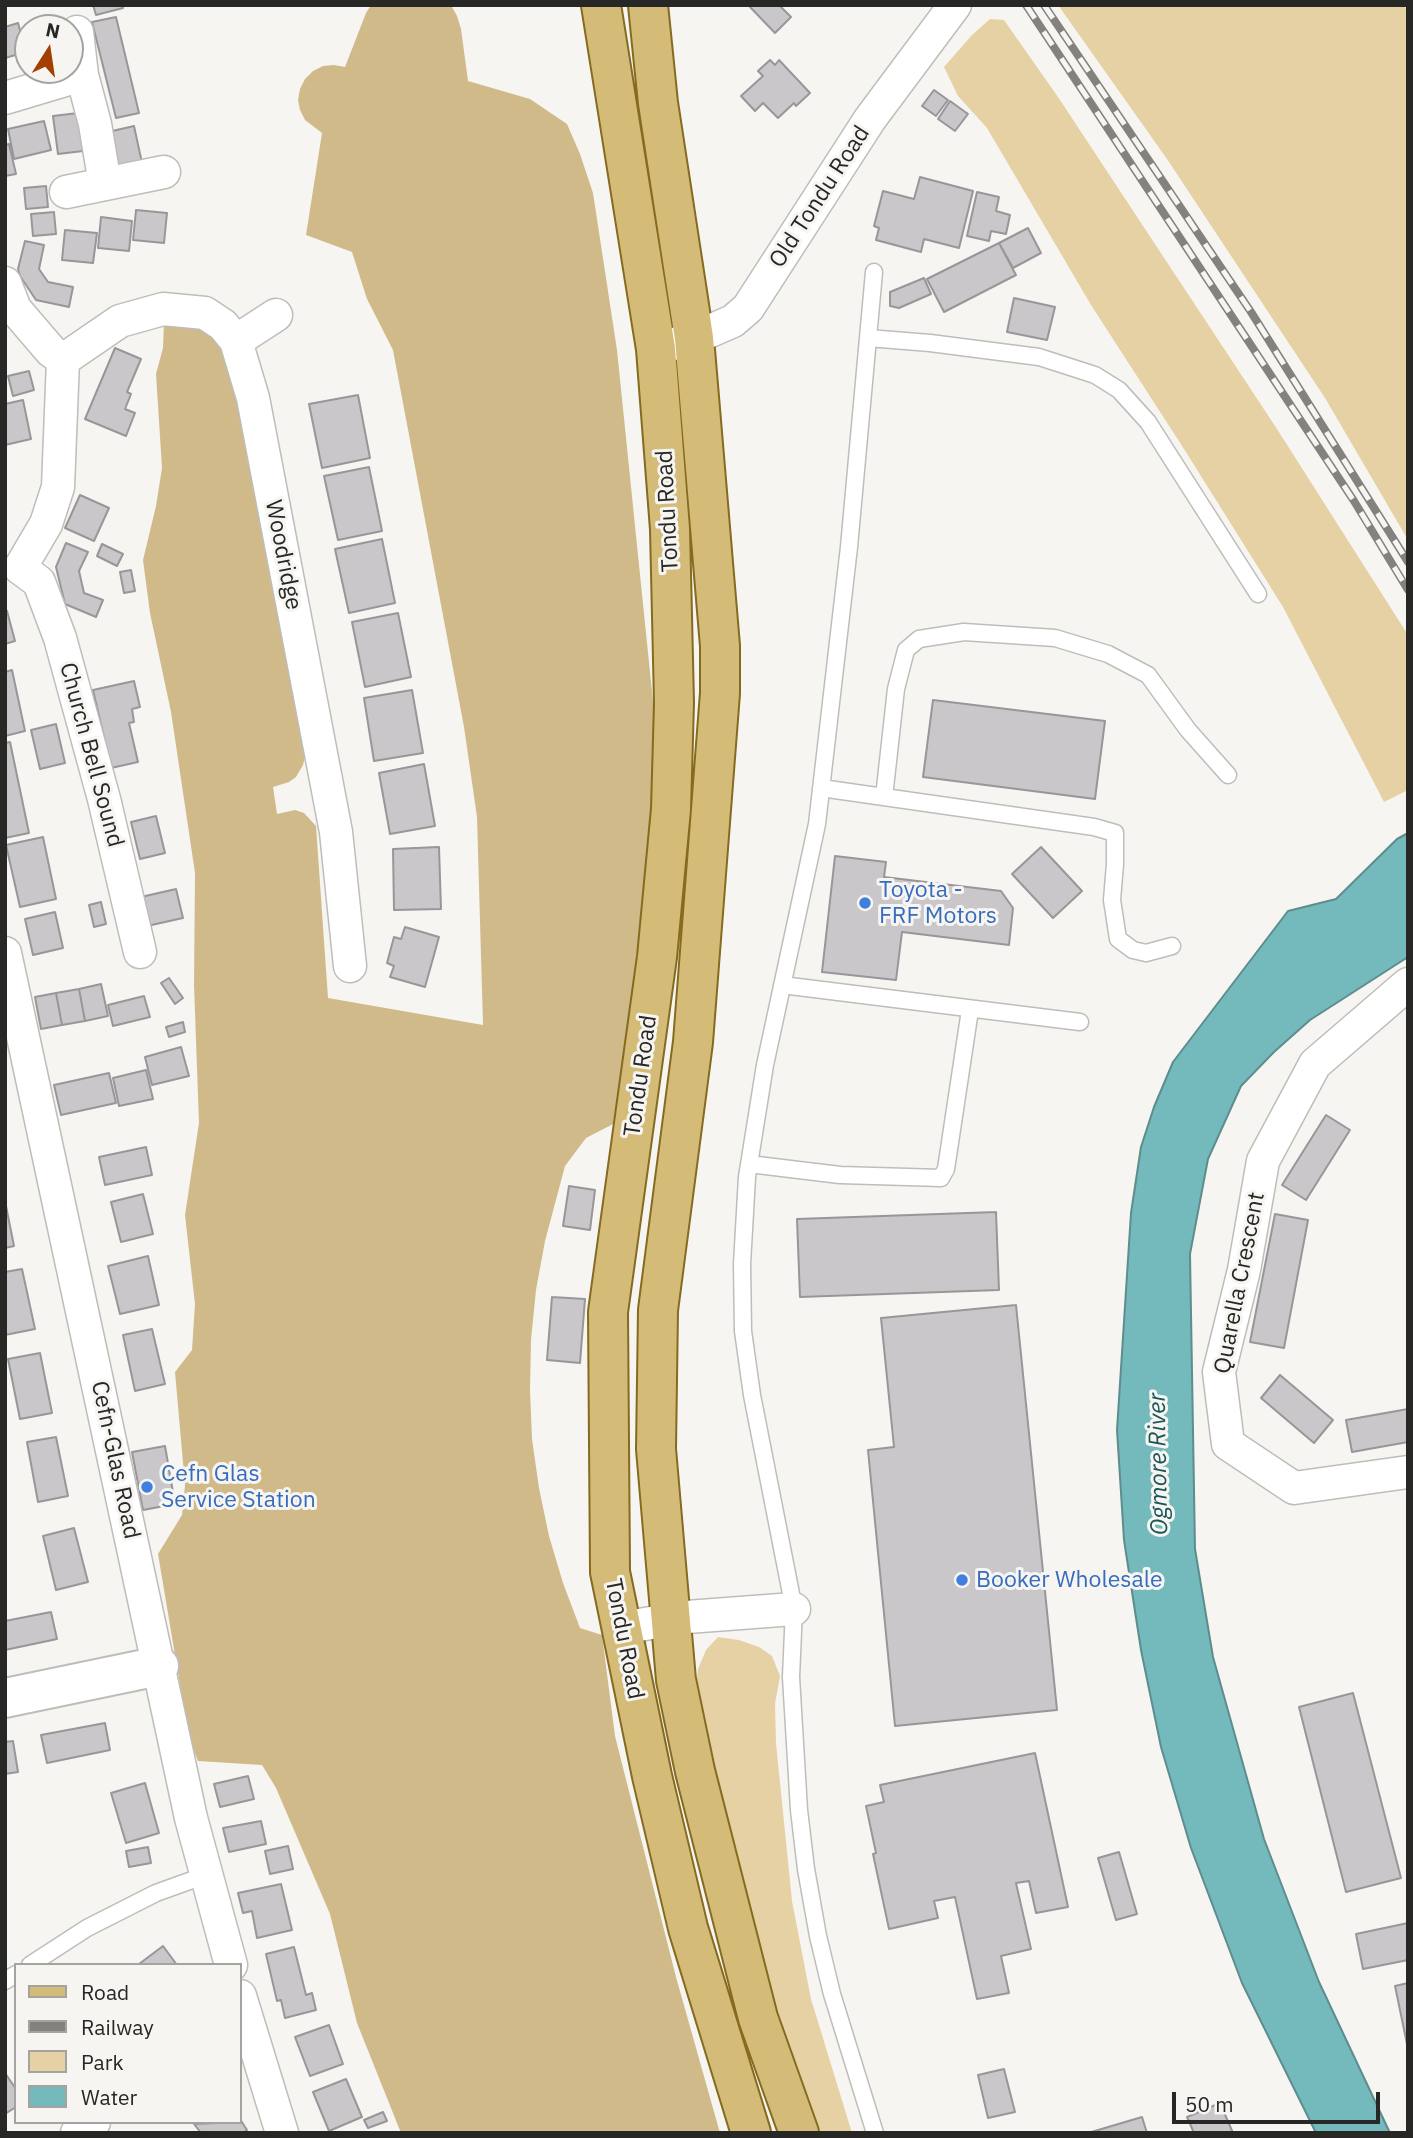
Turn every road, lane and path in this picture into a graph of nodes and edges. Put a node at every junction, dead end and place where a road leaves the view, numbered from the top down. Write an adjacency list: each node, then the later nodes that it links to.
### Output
1 (601, 5): 16 (main road, Tondu Road)
2 (648, 5): 13 (main road, Tondu Road)
3 (955, 5): 13 (street, Old Tondu Road)
4 (84, 83): 8 (street)
5 (52, 84): 6 (street)
6 (5, 98)
7 (164, 172): 8 (street)
8 (105, 184): 9 (street)
9 (66, 192)
10 (874, 272): 14 (lane)
11 (5, 283): 17 (street)
12 (276, 315): 15 (street)
13 (694, 338): 16 (street, Old Tondu Road); 34 (main road, Tondu Road)
14 (868, 338): 19 (lane); 21 (lane)
15 (236, 341): 17 (street, Woodridge); 25 (street, Woodridge)
16 (656, 349): 35 (main road, Tondu Road)
17 (63, 360): 18 (street, Church Bell Sound)
18 (13, 572): 24 (street, Church Bell Sound)
19 (1258, 594)
20 (1228, 775): 22 (lane)
21 (821, 788): 22 (lane); 28 (lane)
22 (884, 797): 23 (lane)
23 (1172, 946)
24 (140, 952)
25 (350, 966)
26 (7, 967): 36 (street, Cefn-Glas Road)
27 (1408, 984): 32 (street, Quarella Crescent)
28 (782, 985): 29 (lane); 31 (lane)
29 (970, 1010): 30 (lane); 31 (lane)
30 (1080, 1022)
31 (749, 1164): 33 (lane)
32 (1408, 1472)
33 (794, 1609): 34 (street); 46 (lane)
34 (672, 1619): 35 (street); 45 (main road, Tondu Road)
35 (621, 1628): 44 (main road, Tondu Road)
36 (159, 1666): 37 (street); 38 (street, Cefn-Glas Road)
37 (5, 1698)
38 (206, 1875): 39 (lane); 40 (street, Cefn-Glas Road)
39 (33, 1963)
40 (230, 1963)
41 (242, 2012): 42 (street)
42 (246, 2044): 43 (street)
43 (282, 2133)
44 (751, 2133)
45 (799, 2133)
46 (875, 2133)

